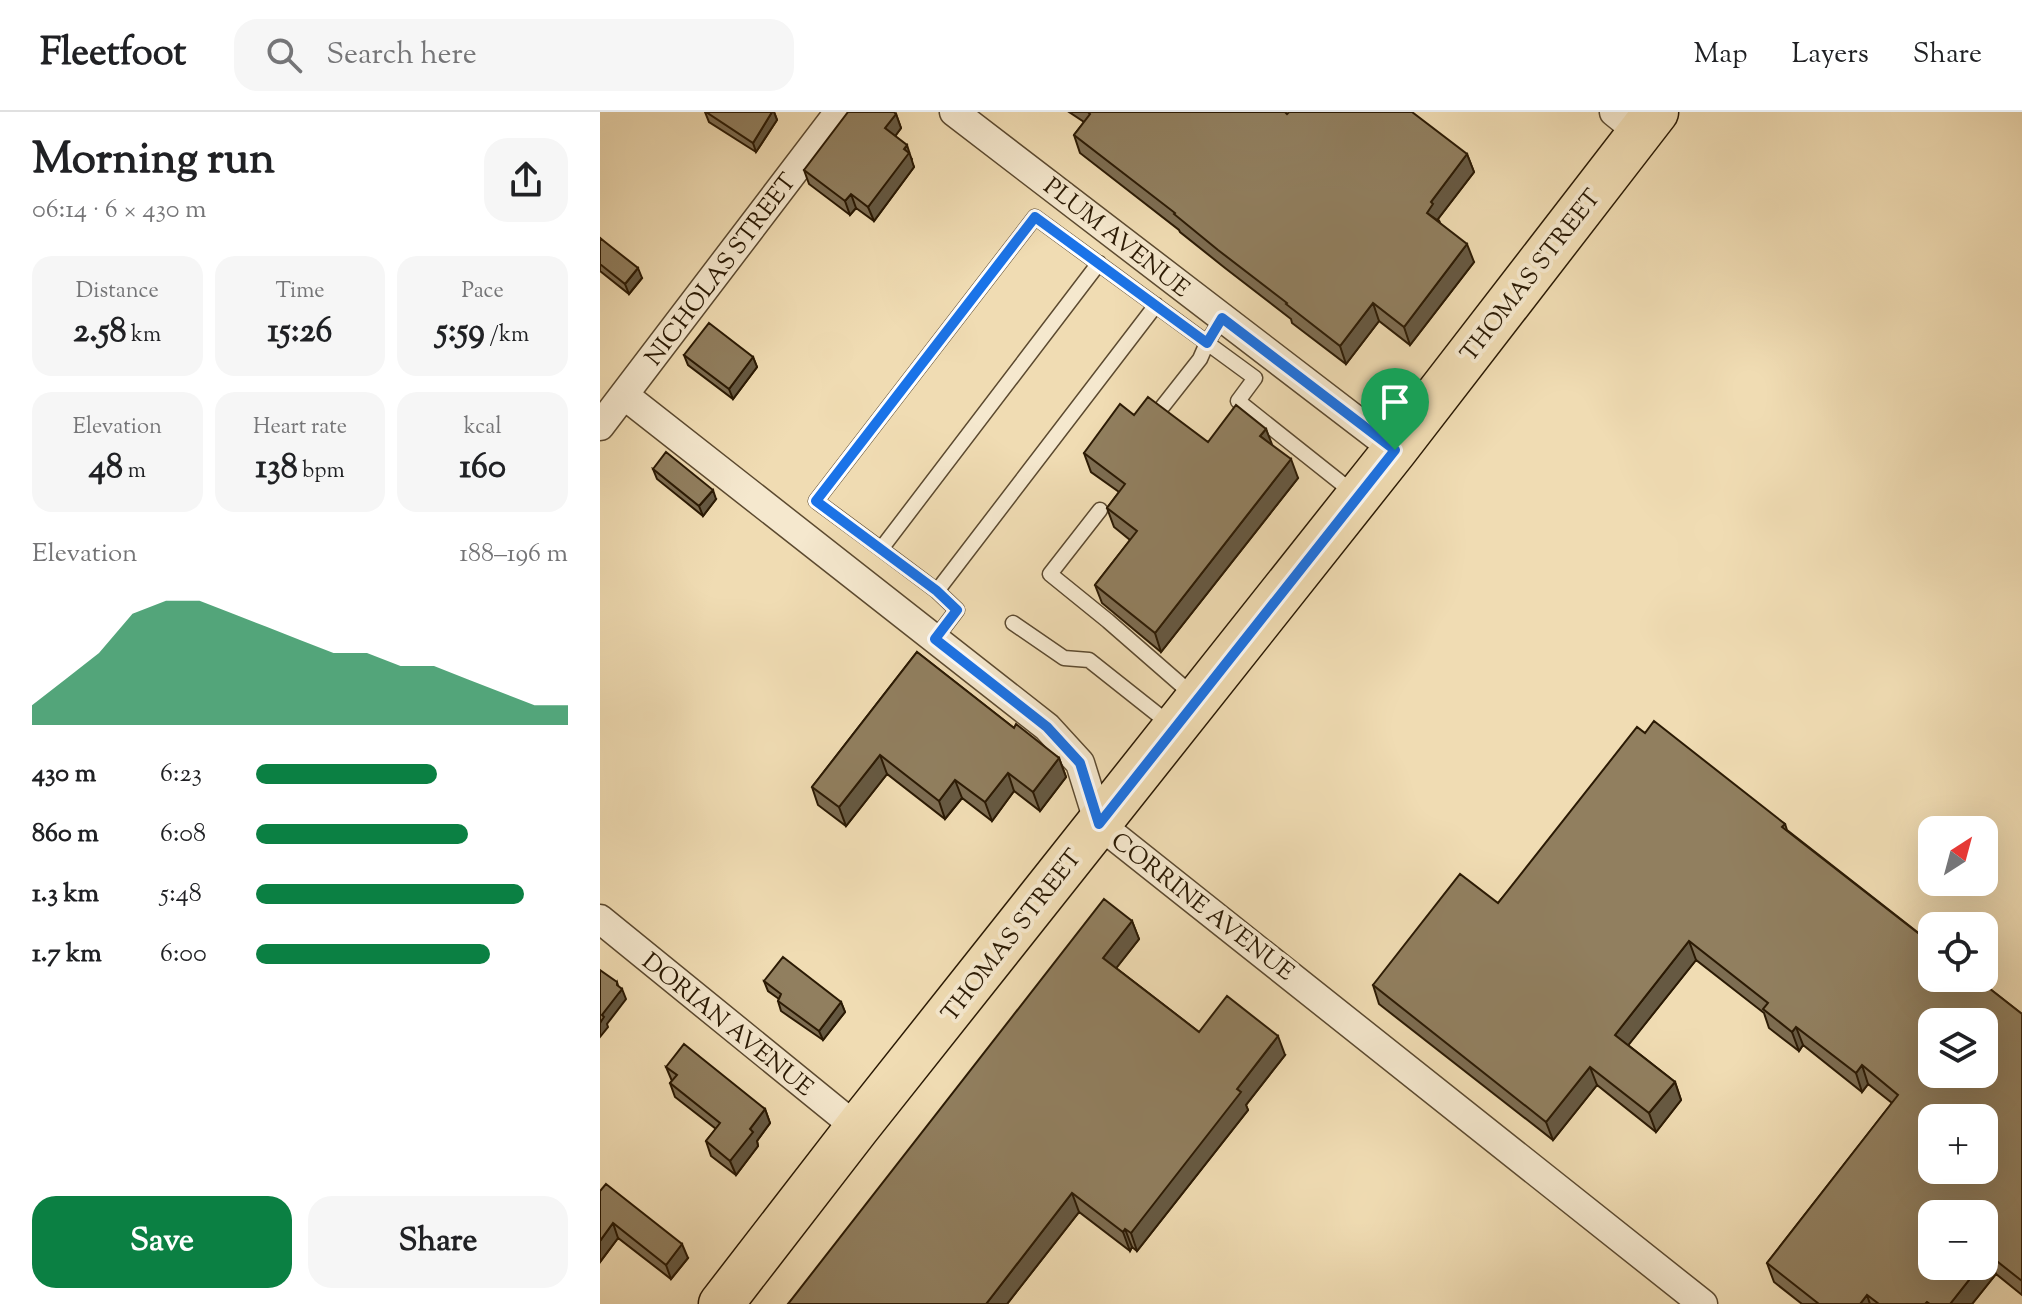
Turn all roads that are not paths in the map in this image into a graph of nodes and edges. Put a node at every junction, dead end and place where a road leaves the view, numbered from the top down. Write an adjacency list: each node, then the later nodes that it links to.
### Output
1 (839, 112): 8 (street, NICHOLAS STREET)
2 (954, 112): 6 (street, PLUM AVENUE)
3 (1637, 119): 11 (main road, THOMAS STREET)
4 (1099, 263): 5 (lane); 14 (lane); 14 (lane)
5 (1156, 305): 7 (lane); 15 (lane)
6 (1222, 318): 7 (lane); 11 (street, PLUM AVENUE)
7 (1207, 343): 9 (lane); 12 (lane)
8 (624, 395): 10 (street, NICHOLAS STREET); 17 (street, CORRINE AVENUE)
9 (1163, 406)
10 (600, 426)
11 (1395, 450): 12 (main road, THOMAS STREET)
12 (1359, 496): 18 (main road, THOMAS STREET)
13 (1100, 510): 18 (lane)
14 (881, 549): 15 (lane)
15 (937, 591): 17 (lane)
16 (1013, 623): 18 (lane)
17 (935, 639): 19 (street, CORRINE AVENUE)
18 (1186, 714): 19 (main road, THOMAS STREET)
19 (1099, 824): 21 (main road, THOMAS STREET); 23 (street, CORRINE AVENUE)
20 (600, 919): 21 (street, DORIAN AVENUE)
21 (857, 1128): 22 (main road, THOMAS STREET)
22 (721, 1304)
23 (1703, 1304)

